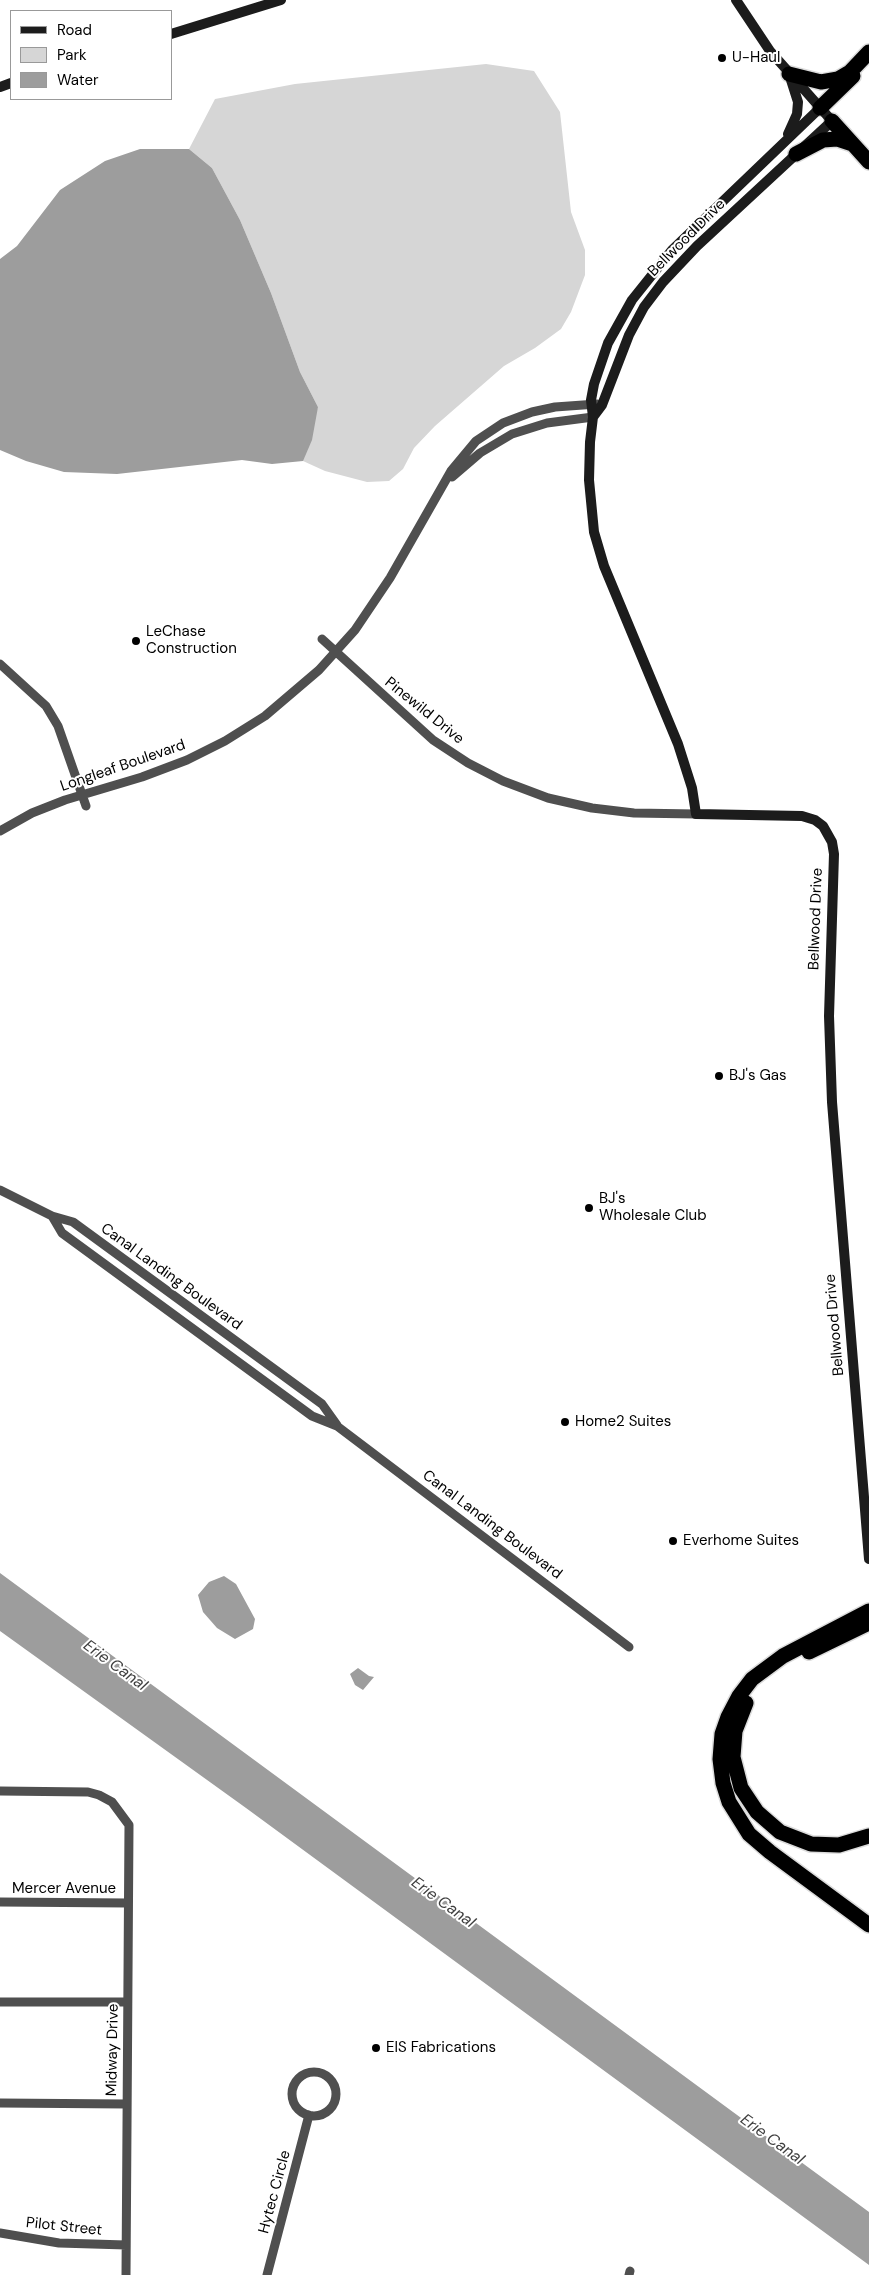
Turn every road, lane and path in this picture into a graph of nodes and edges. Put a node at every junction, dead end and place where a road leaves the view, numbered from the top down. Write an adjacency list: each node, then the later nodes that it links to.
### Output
1 (281, 0): 3 (street)
2 (736, 0): 6 (street)
3 (172, 34)
4 (869, 52): 6 (highway)
5 (869, 61): 7 (highway)
6 (789, 74): 7 (street); 9 (street)
7 (820, 108): 8 (street); 9 (street, Bellwood Drive)
8 (832, 121): 10 (highway); 11 (street, Bellwood Drive)
9 (784, 142): 13 (street, Bellwood Drive)
10 (852, 144): 11 (highway); 12 (highway)
11 (796, 154): 14 (street, Bellwood Drive)
12 (869, 162)
13 (591, 404): 14 (street, Longleaf Boulevard); 15 (street, Bellwood Drive); 16 (street, Longleaf Boulevard)
14 (602, 405): 15 (street, Bellwood Drive)
15 (593, 418): 16 (street, Longleaf Boulevard); 22 (street, Bellwood Drive)
16 (439, 492): 18 (street, Longleaf Boulevard)
17 (322, 640): 18 (street, Pinewild Drive)
18 (336, 653): 20 (street, Longleaf Boulevard); 22 (street, Pinewild Drive)
19 (0, 664): 20 (street)
20 (82, 794): 21 (street); 23 (street, Longleaf Boulevard)
21 (86, 806)
22 (696, 814): 27 (street, Bellwood Drive)
23 (0, 831)
24 (0, 1190): 25 (street, Canal Landing Boulevard)
25 (52, 1216): 26 (street, Canal Landing Boulevard); 26 (street, Canal Landing Boulevard)
26 (337, 1426): 30 (street, Canal Landing Boulevard)
27 (869, 1560)
28 (869, 1611): 35 (highway)
29 (869, 1623): 32 (highway)
30 (629, 1647)
31 (0, 1791): 34 (street, Midway Drive)
32 (869, 1836)
33 (0, 1902): 34 (street, Mercer Avenue)
34 (127, 1903): 37 (street, Midway Drive)
35 (869, 1925)
36 (0, 2002): 37 (street)
37 (127, 2002): 39 (street, Midway Drive)
38 (0, 2103): 39 (street)
39 (126, 2104): 42 (street, Midway Drive)
40 (309, 2115): 40 (street); 44 (street, Hytec Circle)
41 (0, 2233): 42 (street, Pilot Street)
42 (126, 2246): 43 (street, Midway Drive)
43 (126, 2275)
44 (267, 2275)

